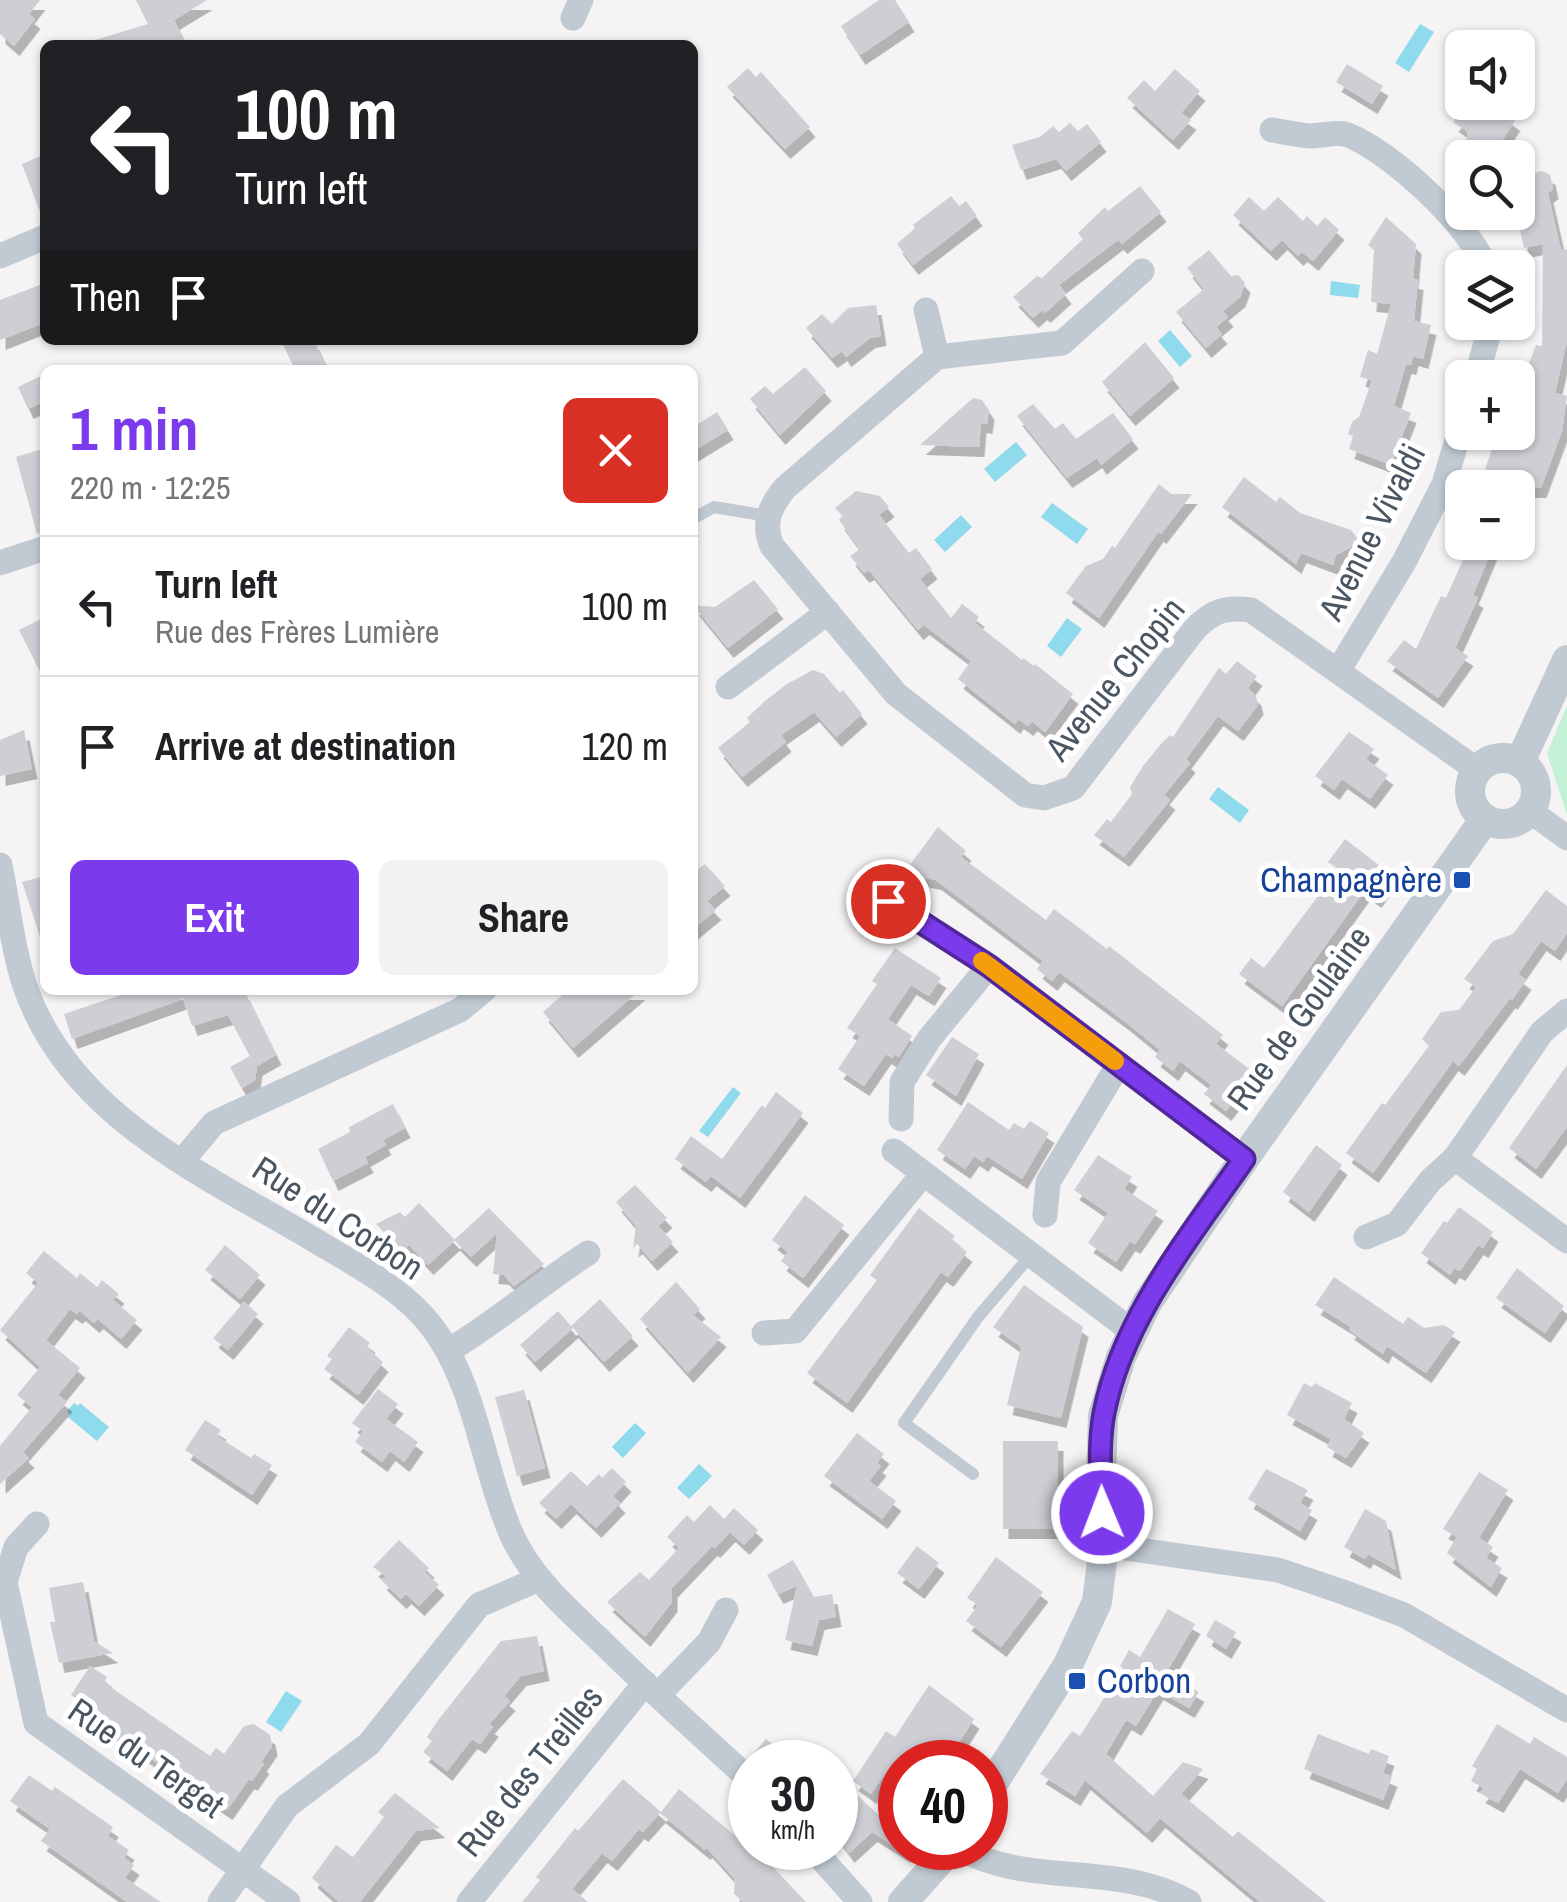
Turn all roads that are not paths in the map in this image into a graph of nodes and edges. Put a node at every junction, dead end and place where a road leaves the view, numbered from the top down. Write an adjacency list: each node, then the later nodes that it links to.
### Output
1 (1272, 130): 3 (street)
2 (40, 240): 4 (street)
3 (1478, 250)
4 (0, 256)
5 (1142, 271): 7 (street)
6 (926, 310): 7 (street)
7 (937, 357): 10 (street)
8 (1454, 450): 15 (street, Avenue Vivaldi)
9 (698, 516): 10 (lane)
10 (768, 516): 13 (street, Avenue Chopin)
11 (40, 550): 12 (street)
12 (0, 563)
13 (828, 612): 15 (street, Avenue Chopin); 16 (street)
14 (1567, 660): 17 (street)
15 (1338, 670): 18 (street, Avenue Chopin)
16 (728, 687)
17 (1520, 762): 18 (street); 19 (street)
18 (1477, 770): 20 (street)
19 (1530, 810): 20 (street); 21 (street)
20 (1485, 819): 31 (street, Rue de Goulaine)
21 (1567, 838)
22 (0, 865): 32 (street, Rue du Corbon)
23 (888, 901): 24 (street)
24 (989, 966): 27 (street); 28 (street)
25 (478, 995): 32 (street)
26 (1567, 1010): 30 (street)
27 (1119, 1064): 31 (street); 34 (street)
28 (902, 1119)
29 (894, 1150): 33 (street)
30 (1455, 1158): 35 (street); 36 (street)
31 (1244, 1159): 39 (street, Rue de Goulaine)
32 (182, 1161): 41 (street, Rue du Corbon)
33 (923, 1174): 38 (street); 40 (street)
34 (1045, 1215)
35 (1366, 1236)
36 (1567, 1241)
37 (588, 1253): 41 (street)
38 (1030, 1256): 39 (street); 42 (lane)
39 (1133, 1332): 44 (street, Rue de Goulaine)
40 (764, 1333)
41 (448, 1351): 45 (street, Rue du Corbon)
42 (973, 1474)
43 (37, 1524): 52 (street, Rue du Terget)
44 (1104, 1545): 48 (street); 50 (street, Rue de Goulaine)
45 (539, 1580): 47 (street, Rue du Corbon); 52 (street)
46 (726, 1610): 47 (street, Rue des Treilles)
47 (652, 1689): 49 (street, Rue du Corbon); 57 (street, Rue des Treilles)
48 (1567, 1710)
49 (728, 1760)
50 (1008, 1760)
51 (1008, 1867): 60 (street)
52 (242, 1868): 55 (street); 56 (street, Rue du Terget)
53 (832, 1870): 58 (street)
54 (931, 1870): 59 (street)
55 (220, 1902)
56 (288, 1902)
57 (469, 1902)
58 (860, 1902)
59 (903, 1902)
60 (1189, 1902)

